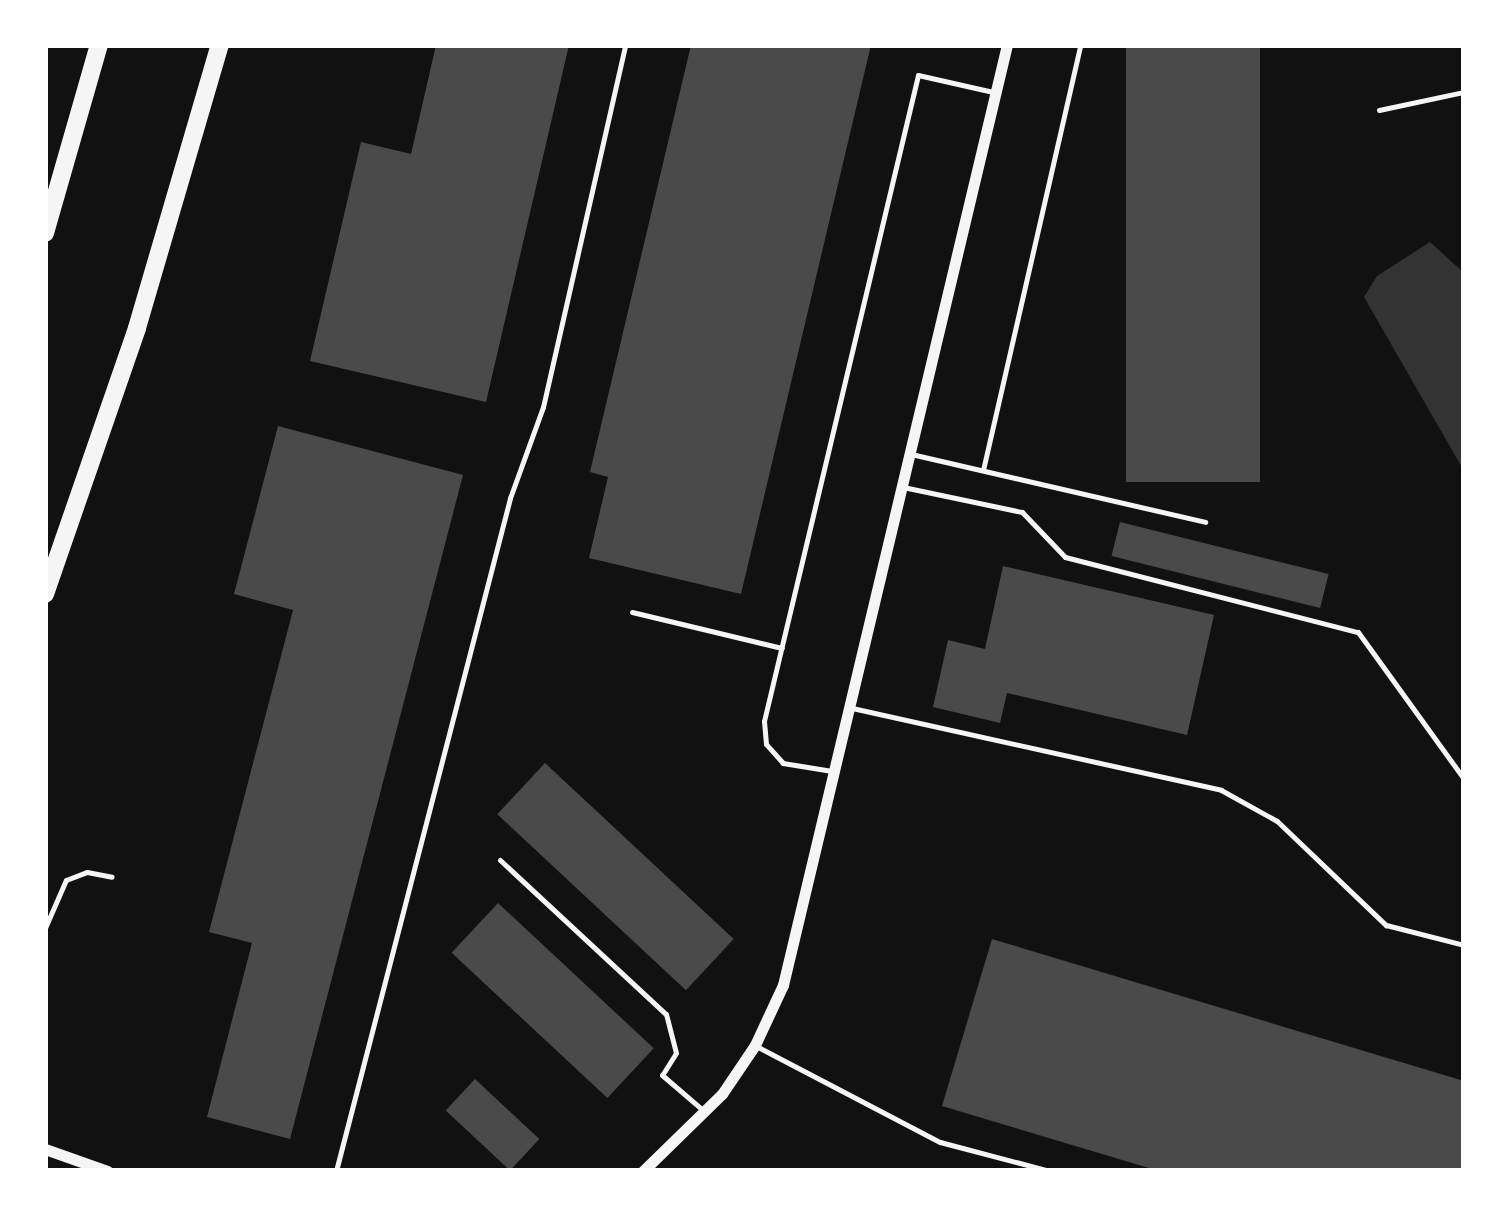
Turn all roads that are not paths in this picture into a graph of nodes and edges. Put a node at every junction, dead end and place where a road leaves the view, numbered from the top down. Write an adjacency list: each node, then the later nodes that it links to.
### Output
1 (99, 45): 9 (highway)
2 (220, 45): 14 (highway)
3 (625, 45): 28 (lane)
4 (1007, 45): 6 (street)
5 (1080, 45): 11 (lane)
6 (996, 92): 10 (street); 16 (lane)
7 (1464, 92): 8 (lane)
8 (1379, 110)
9 (45, 234)
10 (911, 454): 11 (lane); 12 (street)
11 (983, 470): 13 (lane)
12 (903, 487): 17 (street); 19 (lane)
13 (1205, 522)
14 (45, 594)
15 (632, 612): 16 (lane)
16 (782, 648): 18 (lane)
17 (852, 708): 18 (street); 23 (lane)
18 (836, 772): 24 (street)
19 (1464, 779)
20 (500, 860): 25 (lane)
21 (112, 877): 22 (lane)
22 (45, 928)
23 (1464, 945)
24 (756, 1045): 25 (street); 30 (lane)
25 (706, 1113): 29 (street)
26 (45, 1149): 27 (street)
27 (107, 1171)
28 (336, 1171)
29 (643, 1171)
30 (1050, 1171)

